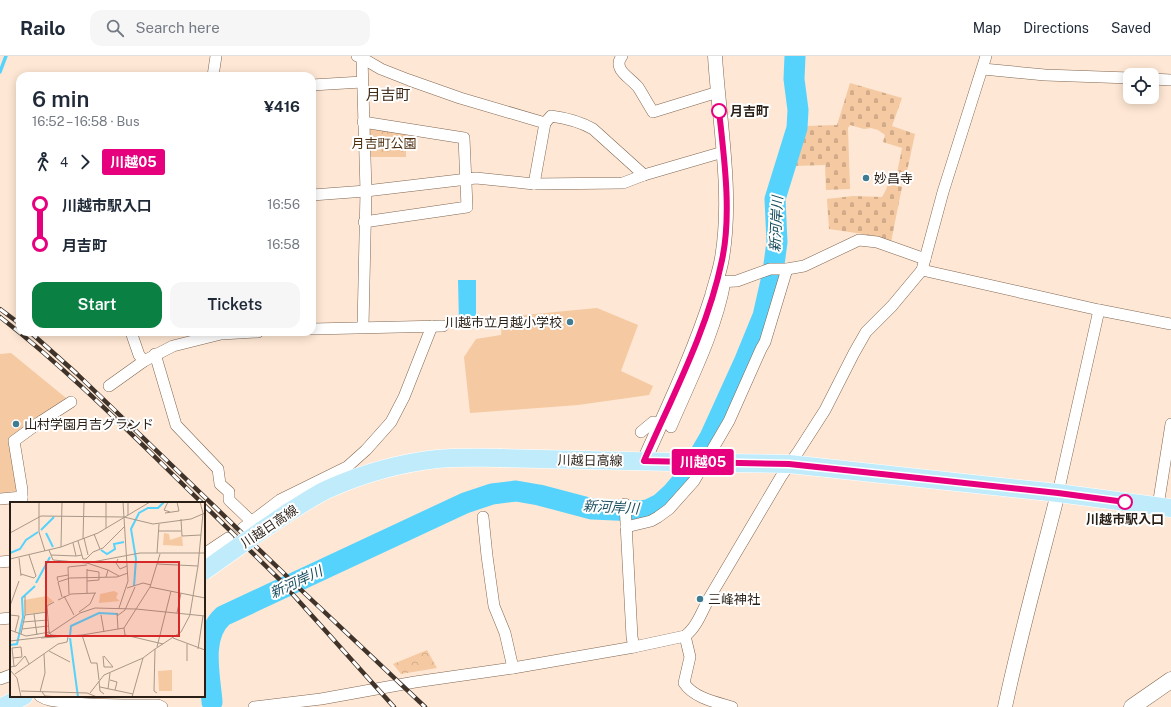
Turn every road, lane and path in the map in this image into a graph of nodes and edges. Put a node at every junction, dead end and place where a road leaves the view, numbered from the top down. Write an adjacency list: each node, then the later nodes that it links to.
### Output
1 (216, 56): 7 (street)
2 (363, 56): 11 (street); 15 (street)
3 (622, 56): 13 (street)
4 (715, 56): 13 (street)
5 (986, 56): 6 (street)
6 (983, 69): 8 (street); 23 (street)
7 (214, 72)
8 (1123, 78)
9 (1159, 79): 10 (street)
10 (1171, 80)
11 (362, 82): 12 (street); 14 (street)
12 (316, 85)
13 (718, 92): 16 (street)
14 (363, 122): 18 (street); 20 (street)
15 (545, 123): 17 (street); 19 (street)
16 (723, 152): 17 (street); 26 (street)
17 (644, 174): 19 (street)
18 (465, 180): 19 (street); 20 (street); 22 (street)
19 (534, 184)
20 (366, 192): 21 (street); 22 (street)
21 (316, 195)
22 (364, 222): 29 (street)
23 (925, 259): 24 (street); 25 (street)
24 (785, 269): 26 (street); 49 (street)
25 (922, 270): 27 (street); 42 (street)
26 (721, 282): 39 (street); 41 (street)
27 (1099, 310): 28 (street); 43 (street)
28 (1171, 324)
29 (363, 327): 30 (street); 33 (street)
30 (316, 329)
31 (132, 336): 34 (street)
32 (203, 336): 33 (street)
33 (155, 354): 34 (street)
34 (144, 360): 35 (street)
35 (109, 386)
36 (71, 402): 45 (street)
37 (653, 422): 40 (street)
38 (1171, 424): 47 (street)
39 (671, 427)
40 (641, 432)
41 (644, 461): 42 (main road, 川越日高線, bridge); 54 (main road, 川越日高線, bridge)
42 (789, 464): 43 (main road, 川越日高線); 57 (street)
43 (1058, 493): 47 (main road, 川越日高線); 69 (street)
44 (0, 499): 45 (street)
45 (22, 500)
46 (625, 504): 49 (street)
47 (1164, 507)
48 (483, 517): 59 (street)
49 (626, 524): 58 (street)
50 (228, 538): 51 (street)
51 (205, 553)
52 (10, 561): 53 (street)
53 (0, 562)
54 (205, 570)
55 (10, 618): 56 (street)
56 (0, 619)
57 (685, 636): 58 (street); 68 (street)
58 (634, 647): 59 (street)
59 (513, 668): 65 (street)
60 (10, 675): 61 (street)
61 (0, 679)
62 (1171, 680): 70 (main road)
63 (42, 697): 64 (street)
64 (82, 700): 66 (street)
65 (322, 703): 67 (street)
66 (162, 707)
67 (254, 707)
68 (732, 707)
69 (1005, 707)
70 (1132, 707)

